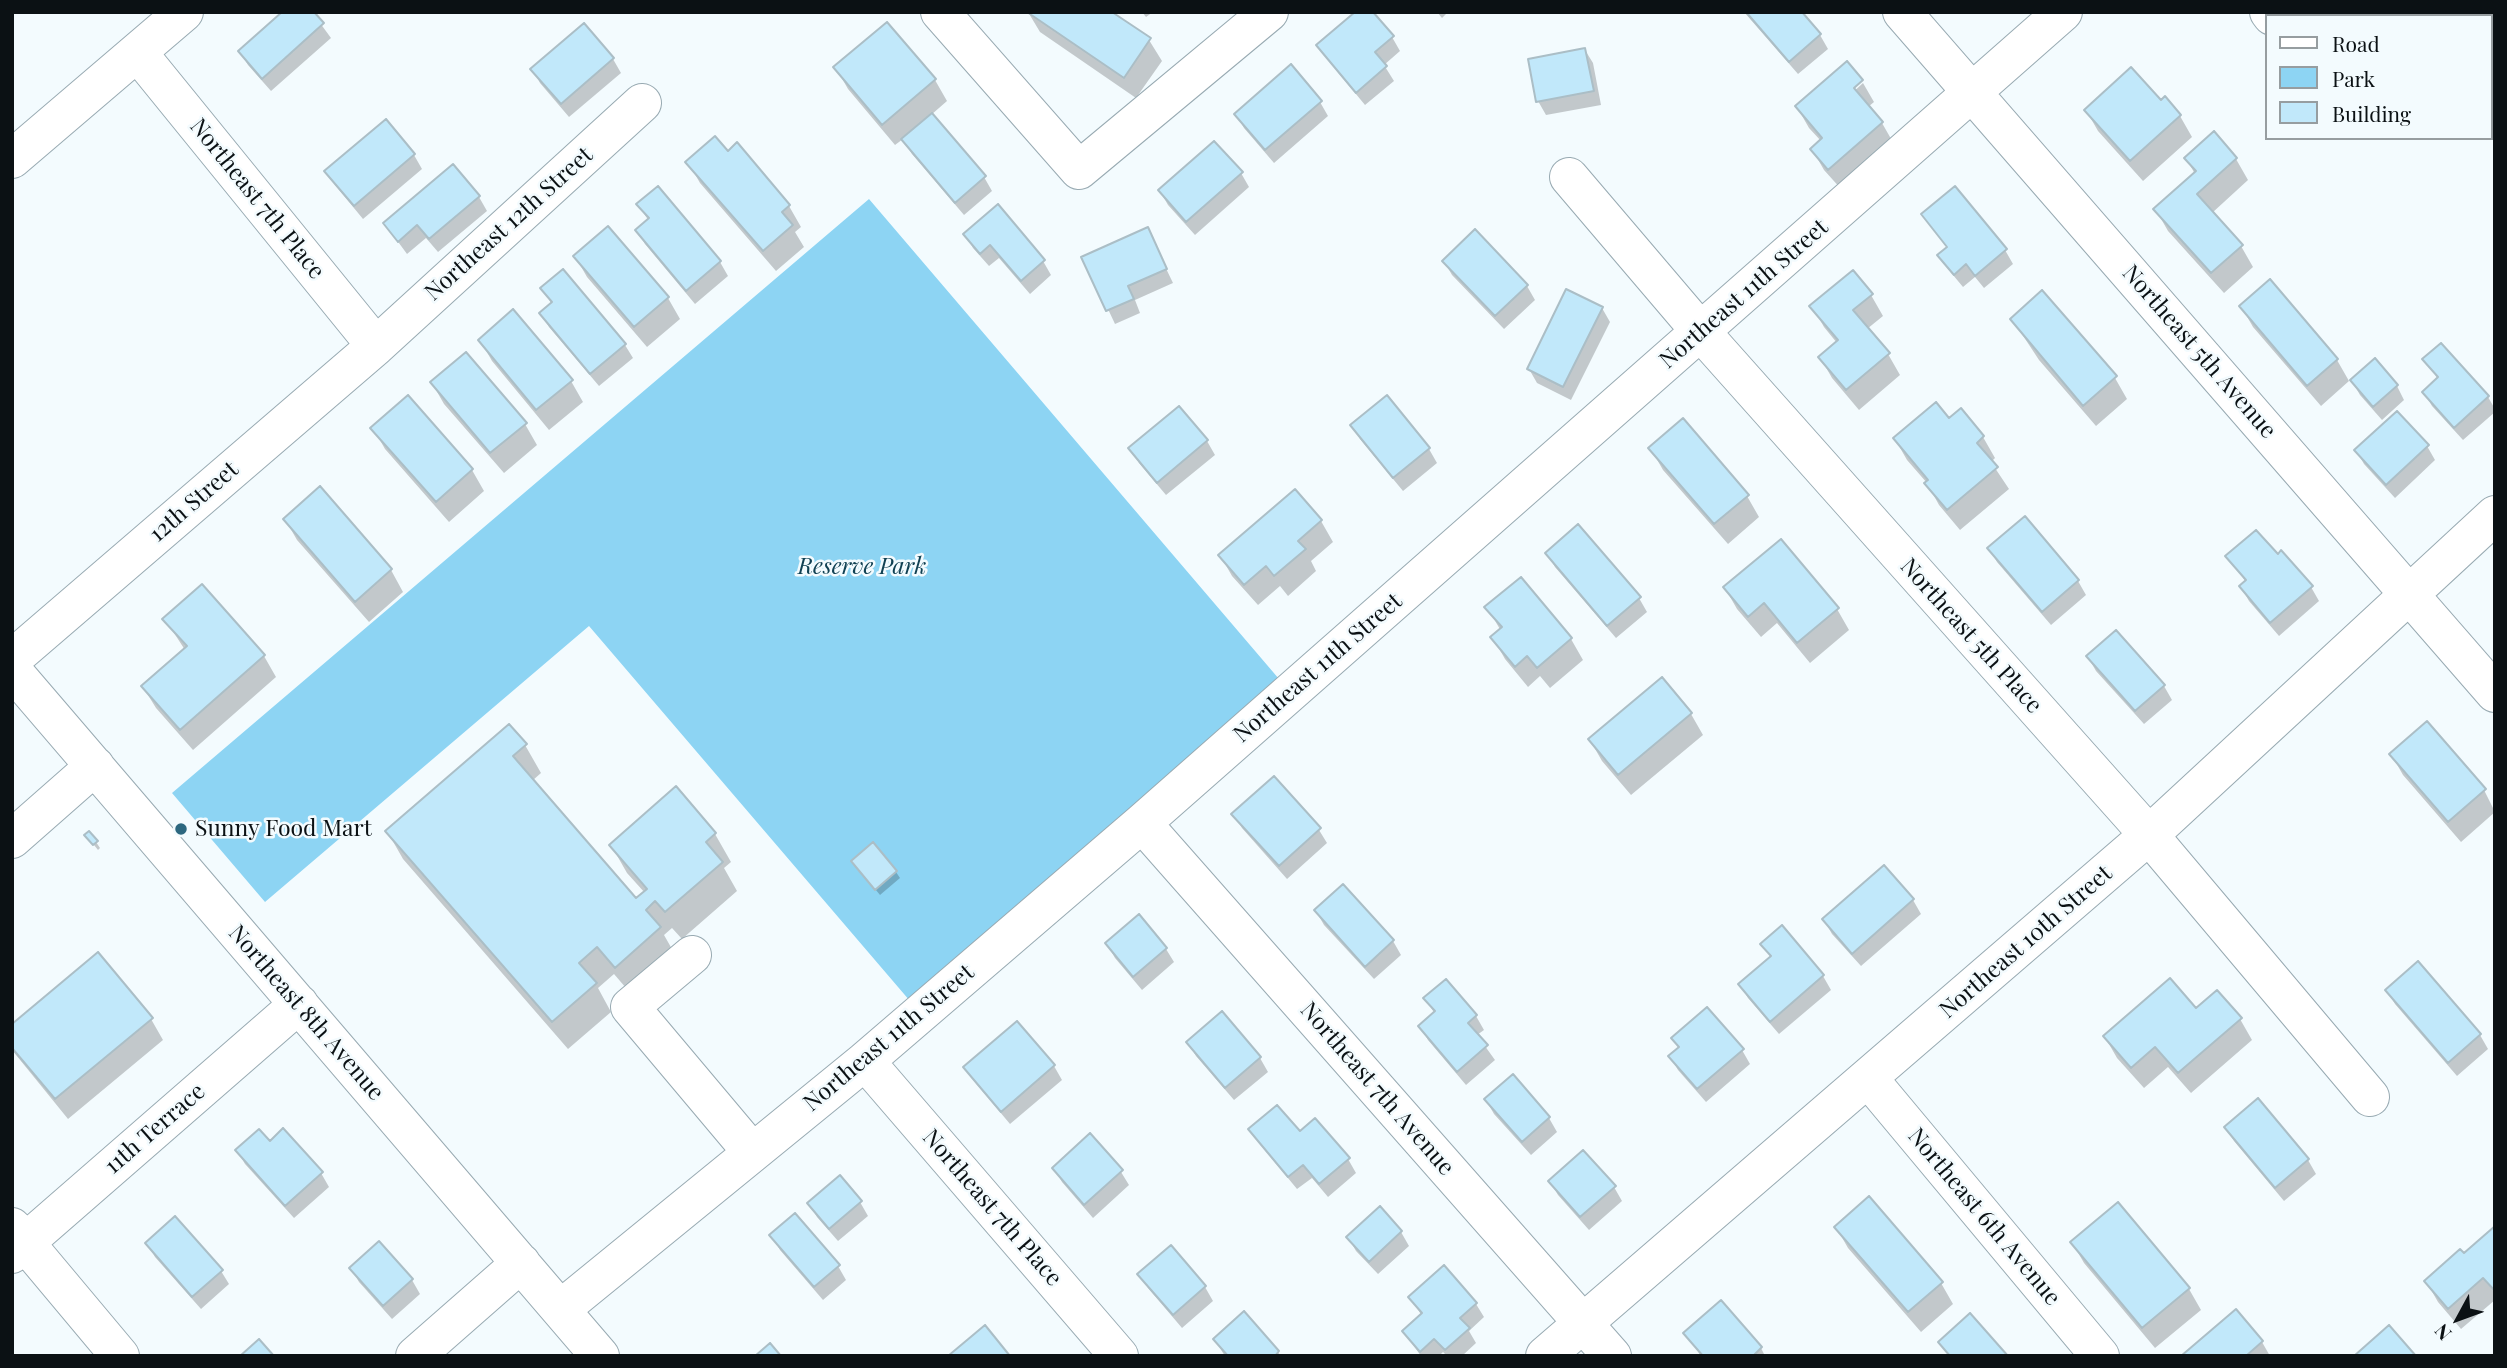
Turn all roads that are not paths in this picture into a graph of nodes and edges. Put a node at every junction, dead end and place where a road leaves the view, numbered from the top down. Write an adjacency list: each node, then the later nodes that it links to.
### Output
1 (184, 12): 6 (street)
2 (940, 12): 3 (street)
3 (1269, 12)
4 (1902, 12): 7 (street, Northeast 5th Avenue)
5 (2063, 12): 7 (street, Northeast 11th Street)
6 (138, 53): 9 (street); 12 (street, Northeast 7th Place)
7 (1973, 91): 11 (street, Northeast 11th Street); 14 (street, Northeast 5th Avenue)
8 (642, 103): 12 (street, Northeast 12th Street)
9 (12, 159)
10 (1569, 177): 11 (street, Northeast 5th Place)
11 (1701, 332): 19 (street, Northeast 11th Street); 20 (street, Northeast 5th Place)
12 (376, 346): 15 (street, 12th Street)
13 (2495, 515): 14 (street, Northeast 10th Street)
14 (2408, 593): 17 (street, Northeast 5th Avenue); 20 (street, Northeast 10th Street)
15 (12, 659)
16 (12, 670): 18 (street, Northeast 8th Avenue)
17 (2495, 693)
18 (95, 766): 21 (street); 23 (street, Northeast 8th Avenue)
19 (1142, 823): 24 (street, Northeast 11th Street); 31 (street, Northeast 7th Avenue)
20 (2149, 835): 25 (street, Northeast 10th Street); 26 (street, Northeast 5th Place)
21 (12, 839)
22 (692, 955): 27 (street)
23 (299, 1004): 28 (street, 11th Terrace); 29 (street, Northeast 8th Avenue)
24 (865, 1060): 27 (street, Northeast 11th Street); 35 (street, Northeast 7th Place)
25 (1868, 1078): 31 (street, Northeast 10th Street); 38 (street, Northeast 6th Avenue)
26 (2370, 1097)
27 (752, 1152): 30 (street, Northeast 11th Street)
28 (17, 1241): 32 (street)
29 (521, 1263): 30 (street, Northeast 8th Avenue); 33 (street)
30 (561, 1309): 34 (street, Northeast 8th Avenue)
31 (1584, 1323): 36 (street, Northeast 10th Street); 37 (street, Northeast 7th Avenue)
32 (120, 1356)
33 (415, 1356)
34 (600, 1356)
35 (1119, 1356)
36 (1545, 1356)
37 (1612, 1356)
38 (2101, 1356)

